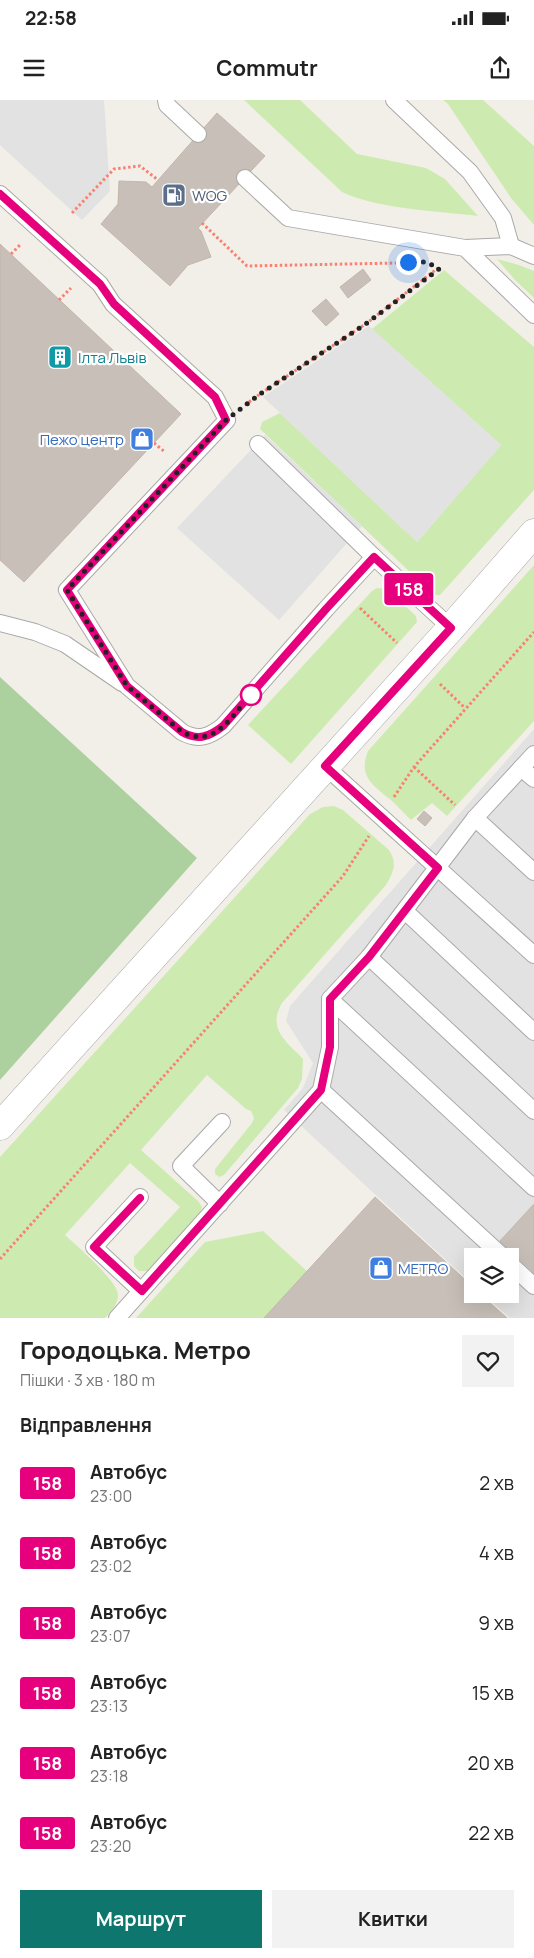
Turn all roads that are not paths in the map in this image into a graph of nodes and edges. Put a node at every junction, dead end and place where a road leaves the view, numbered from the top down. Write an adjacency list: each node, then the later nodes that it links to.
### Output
1 (166, 100): 3 (lane)
2 (394, 100): 6 (lane)
3 (198, 134)
4 (245, 178): 7 (lane)
5 (0, 194): 15 (lane)
6 (511, 246): 7 (lane); 8 (lane)
7 (465, 248): 9 (lane)
8 (534, 256)
9 (534, 315)
10 (258, 444): 12 (lane)
11 (534, 533): 14 (street)
12 (374, 557): 14 (lane); 15 (lane)
13 (0, 623): 15 (lane)
14 (451, 628): 17 (street)
15 (127, 686)
16 (534, 754): 18 (lane)
17 (325, 766): 21 (lane); 31 (street)
18 (521, 768): 19 (lane); 20 (lane)
19 (534, 779)
20 (475, 818): 21 (lane); 22 (lane)
21 (438, 868): 23 (lane); 24 (lane)
22 (534, 872)
23 (405, 911): 25 (lane); 27 (lane)
24 (534, 955)
25 (369, 957): 26 (lane); 29 (lane)
26 (330, 999): 28 (lane); 32 (lane)
27 (534, 1032)
28 (321, 1090): 34 (lane); 35 (lane)
29 (534, 1111)
30 (222, 1122): 34 (lane)
31 (0, 1126)
32 (534, 1188)
33 (140, 1198): 38 (lane)
34 (220, 1204): 38 (lane)
35 (493, 1248)
36 (519, 1272): 37 (lane)
37 (534, 1286)
38 (142, 1291): 39 (lane)
39 (117, 1318)

